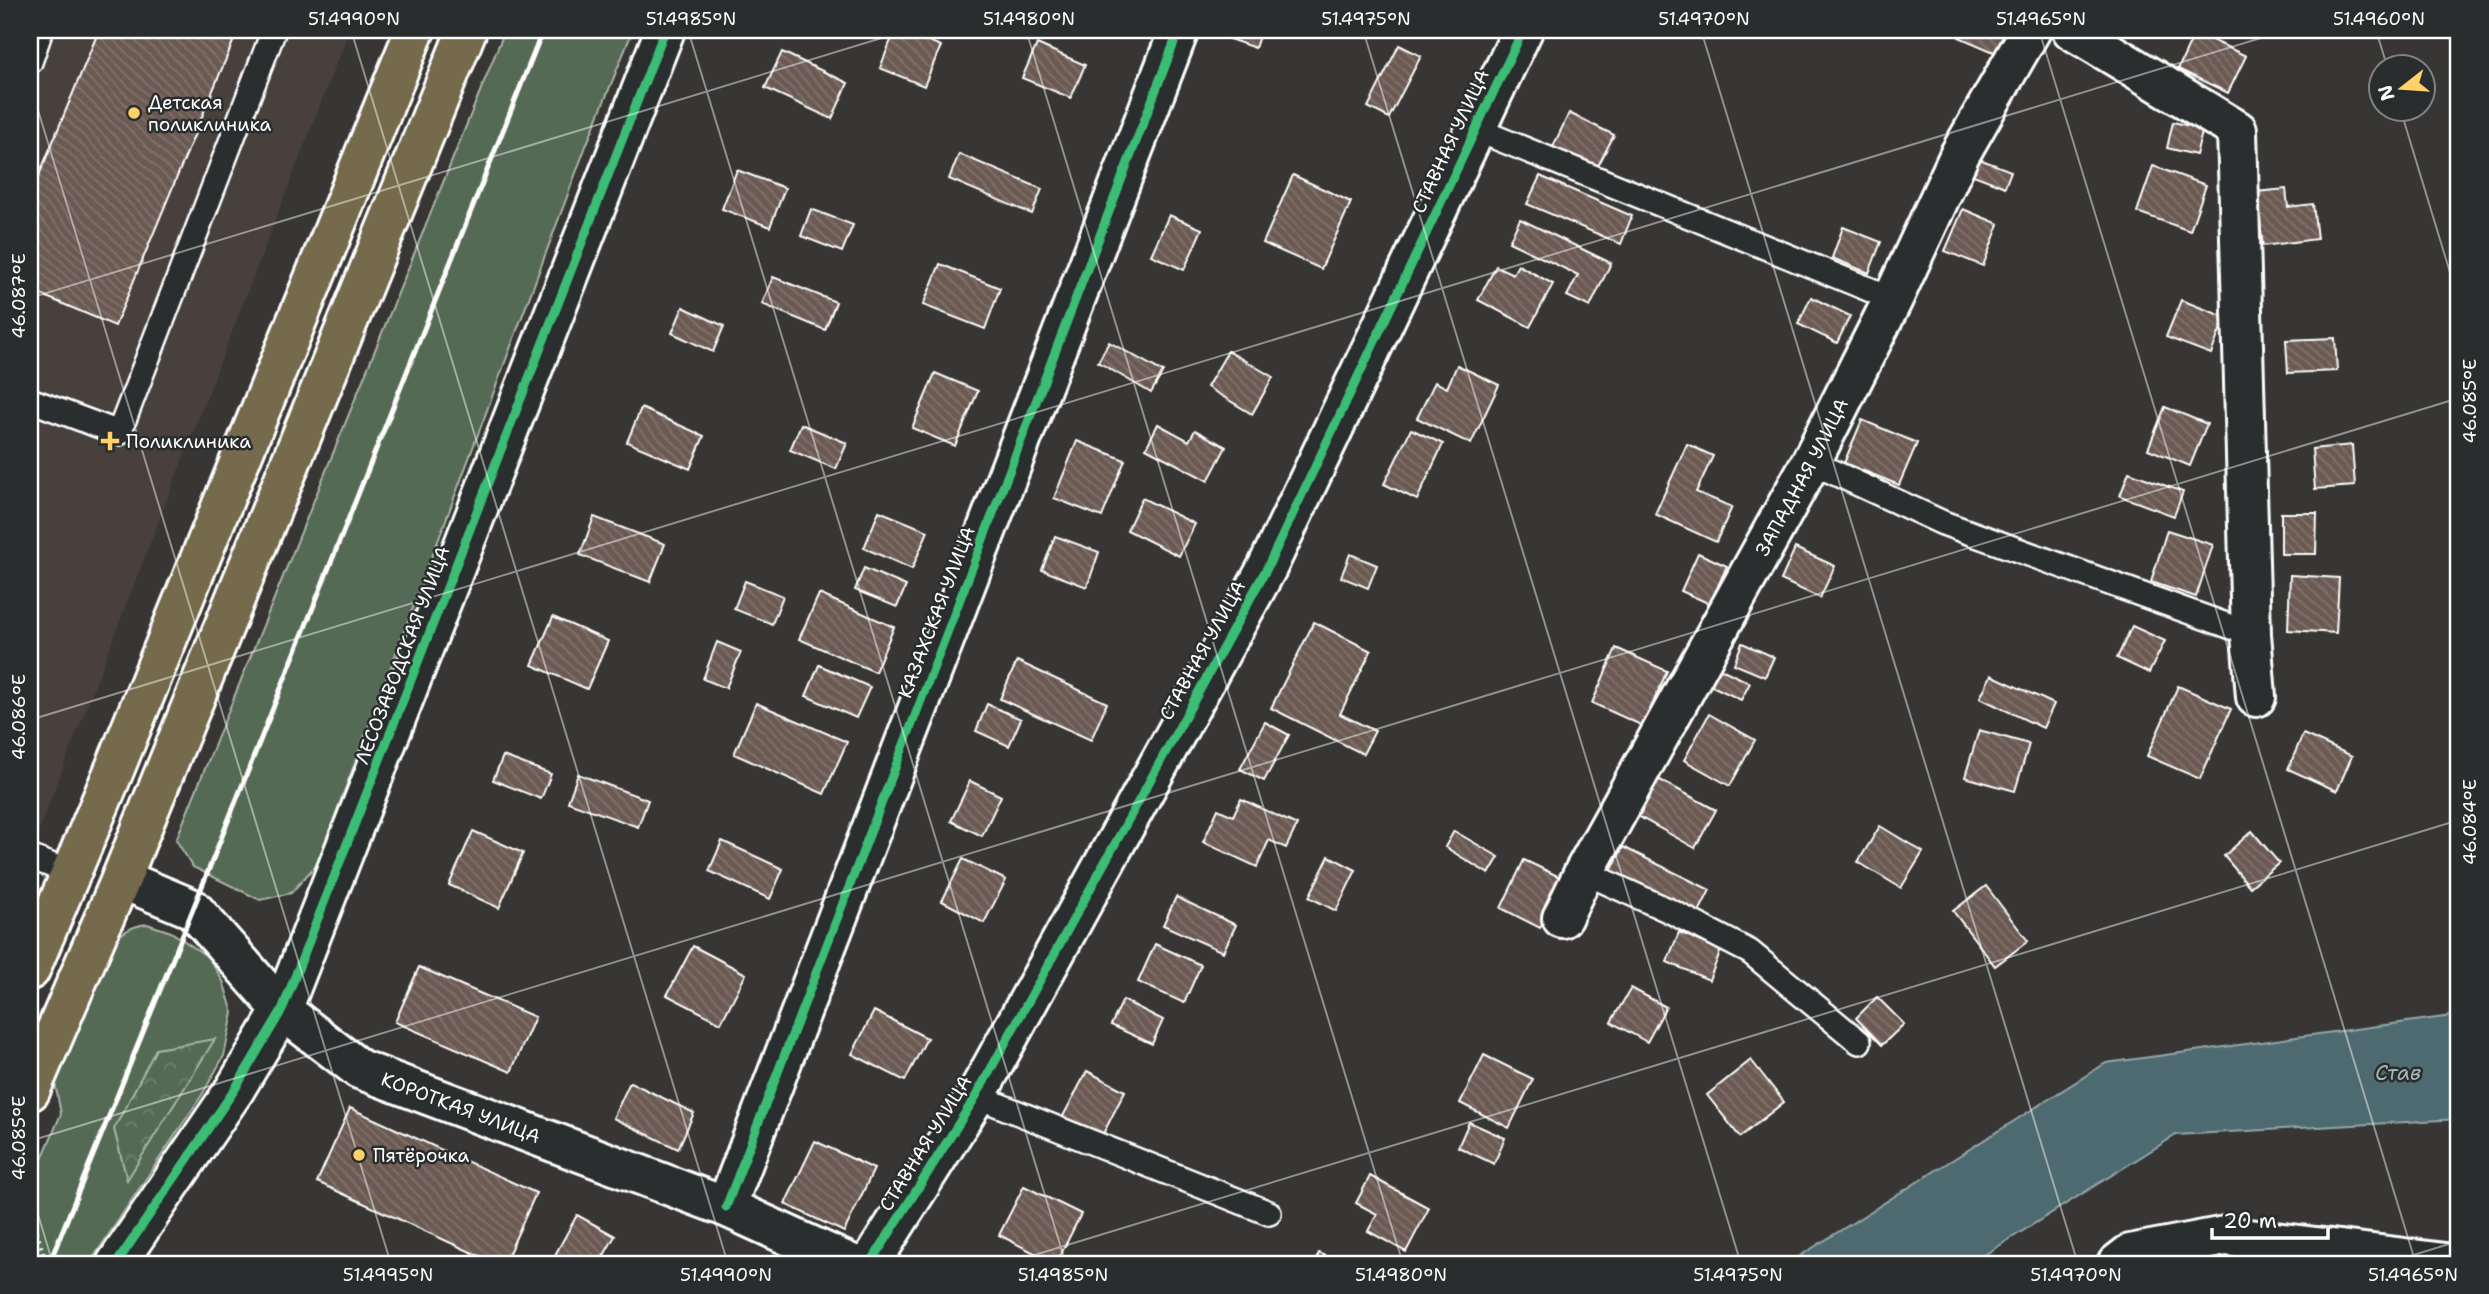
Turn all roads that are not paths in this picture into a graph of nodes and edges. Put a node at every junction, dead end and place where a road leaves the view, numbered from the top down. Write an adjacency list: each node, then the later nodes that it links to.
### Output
1 (41, 30): 10 (lane)
2 (274, 30): 13 (lane)
3 (415, 30): 19 (main road)
4 (467, 30): 20 (main road)
5 (665, 30): 23 (street, ЛЕСОЗАВОДСКАЯ УЛИЦА)
6 (1179, 30): 27 (street, КАЗАХСКАЯ УЛИЦА)
7 (1523, 30): 11 (street, СТАВНАЯ УЛИЦА)
8 (2031, 30): 12 (street, ЗАПАДНАЯ УЛИЦА)
9 (2072, 30): 15 (street)
10 (30, 62)
11 (1475, 129): 12 (lane); 26 (street, СТАВНАЯ УЛИЦА)
12 (1894, 299): 14 (street, ЗАПАДНАЯ УЛИЦА)
13 (30, 400)
14 (1811, 462): 15 (lane); 18 (street, ЗАПАДНАЯ УЛИЦА)
15 (2251, 634): 16 (street)
16 (2256, 698)
17 (30, 858): 19 (lane)
18 (1584, 872): 21 (street, ЗАПАДНАЯ УЛИЦА); 24 (lane)
19 (71, 873): 22 (main road)
20 (121, 878): 23 (street, КОРОТКАЯ УЛИЦА); 25 (main road)
21 (1562, 918)
22 (30, 970)
23 (282, 1010): 27 (street, КОРОТКАЯ УЛИЦА); 29 (street, ЛЕСОЗАВОДСКАЯ УЛИЦА)
24 (1859, 1042)
25 (30, 1091)
26 (976, 1096): 28 (lane); 31 (street, СТАВНАЯ УЛИЦА)
27 (726, 1207): 30 (street, КОРОТКАЯ УЛИЦА)
28 (1269, 1213)
29 (116, 1264)
30 (851, 1264)
31 (870, 1264)
32 (2116, 1264): 33 (street)
33 (2453, 1264)

